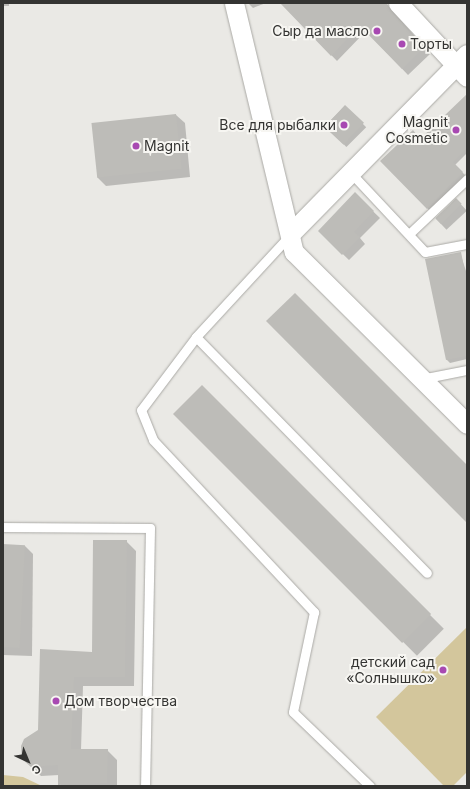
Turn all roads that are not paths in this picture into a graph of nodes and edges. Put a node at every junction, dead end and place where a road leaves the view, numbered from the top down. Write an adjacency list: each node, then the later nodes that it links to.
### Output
1 (234, 3): 6 (street)
2 (398, 3): 3 (street)
3 (463, 66): 4 (street)
4 (351, 173): 6 (street); 7 (lane)
5 (467, 179): 7 (lane)
6 (291, 234): 9 (lane); 11 (street)
7 (409, 234): 8 (lane)
8 (467, 244)
9 (196, 337): 14 (lane); 16 (lane)
10 (467, 370): 11 (lane)
11 (421, 379): 12 (street)
12 (467, 424)
13 (3, 527): 15 (lane)
14 (427, 573)
15 (145, 786)
16 (370, 786)

